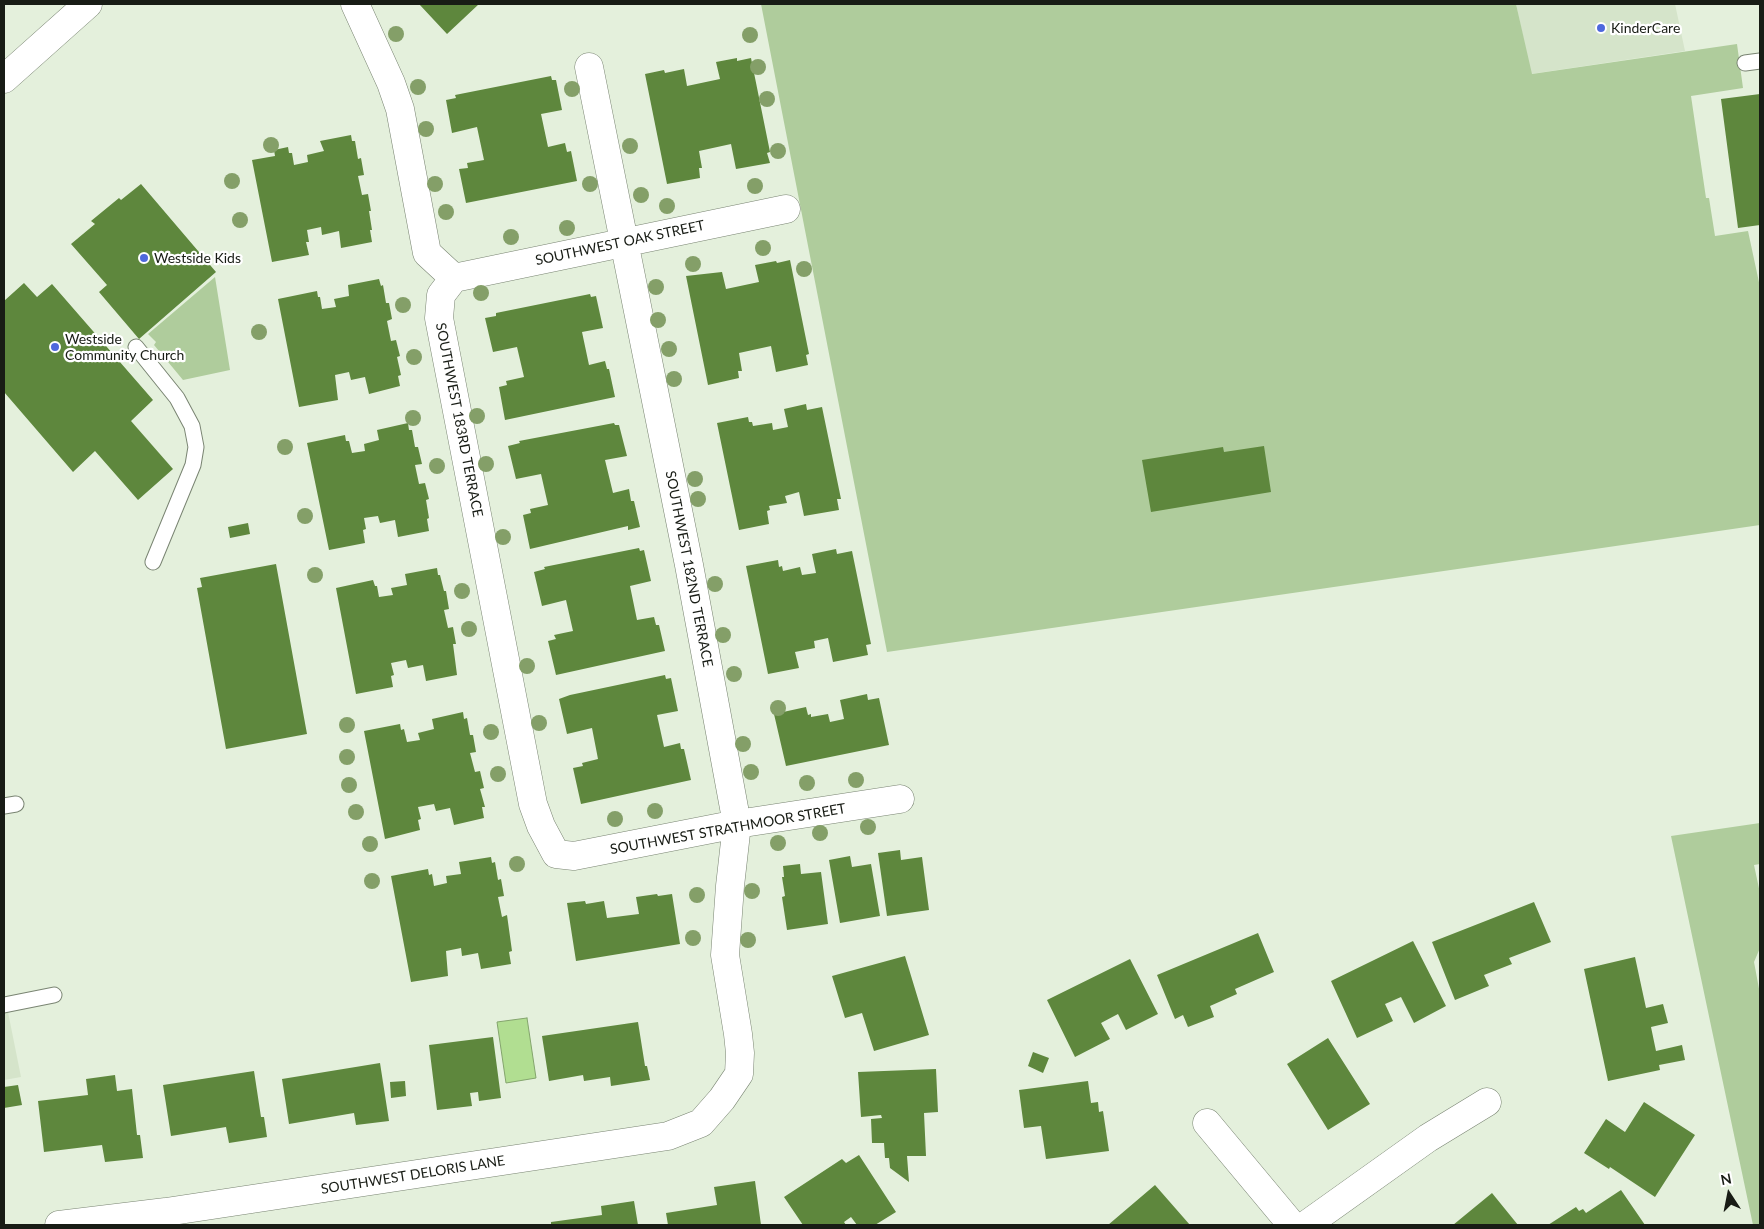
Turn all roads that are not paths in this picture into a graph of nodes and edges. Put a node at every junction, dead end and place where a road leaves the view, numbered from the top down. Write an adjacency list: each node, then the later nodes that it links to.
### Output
1 (88, 4): 4 (street)
2 (355, 4): 7 (street)
3 (590, 67): 6 (street, SOUTHWEST 182ND TERRACE)
4 (4, 79)
5 (786, 209): 6 (street, SOUTHWEST OAK STREET)
6 (624, 242): 7 (street, SOUTHWEST OAK STREET); 11 (street, SOUTHWEST 182ND TERRACE)
7 (454, 278): 12 (street, SOUTHWEST 183RD TERRACE)
8 (136, 348): 9 (lane)
9 (153, 562)
10 (900, 799): 11 (street, SOUTHWEST STRATHMOOR STREET)
11 (737, 824): 12 (street, SOUTHWEST STRATHMOOR STREET); 15 (street, SOUTHWEST 182ND TERRACE)
12 (556, 854)
13 (54, 995): 14 (lane)
14 (4, 1005)
15 (739, 1074): 18 (street, SOUTHWEST DELORIS LANE)
16 (1487, 1102): 20 (street)
17 (1207, 1123): 19 (street)
18 (60, 1225)
19 (1292, 1225)
20 (1306, 1225)

